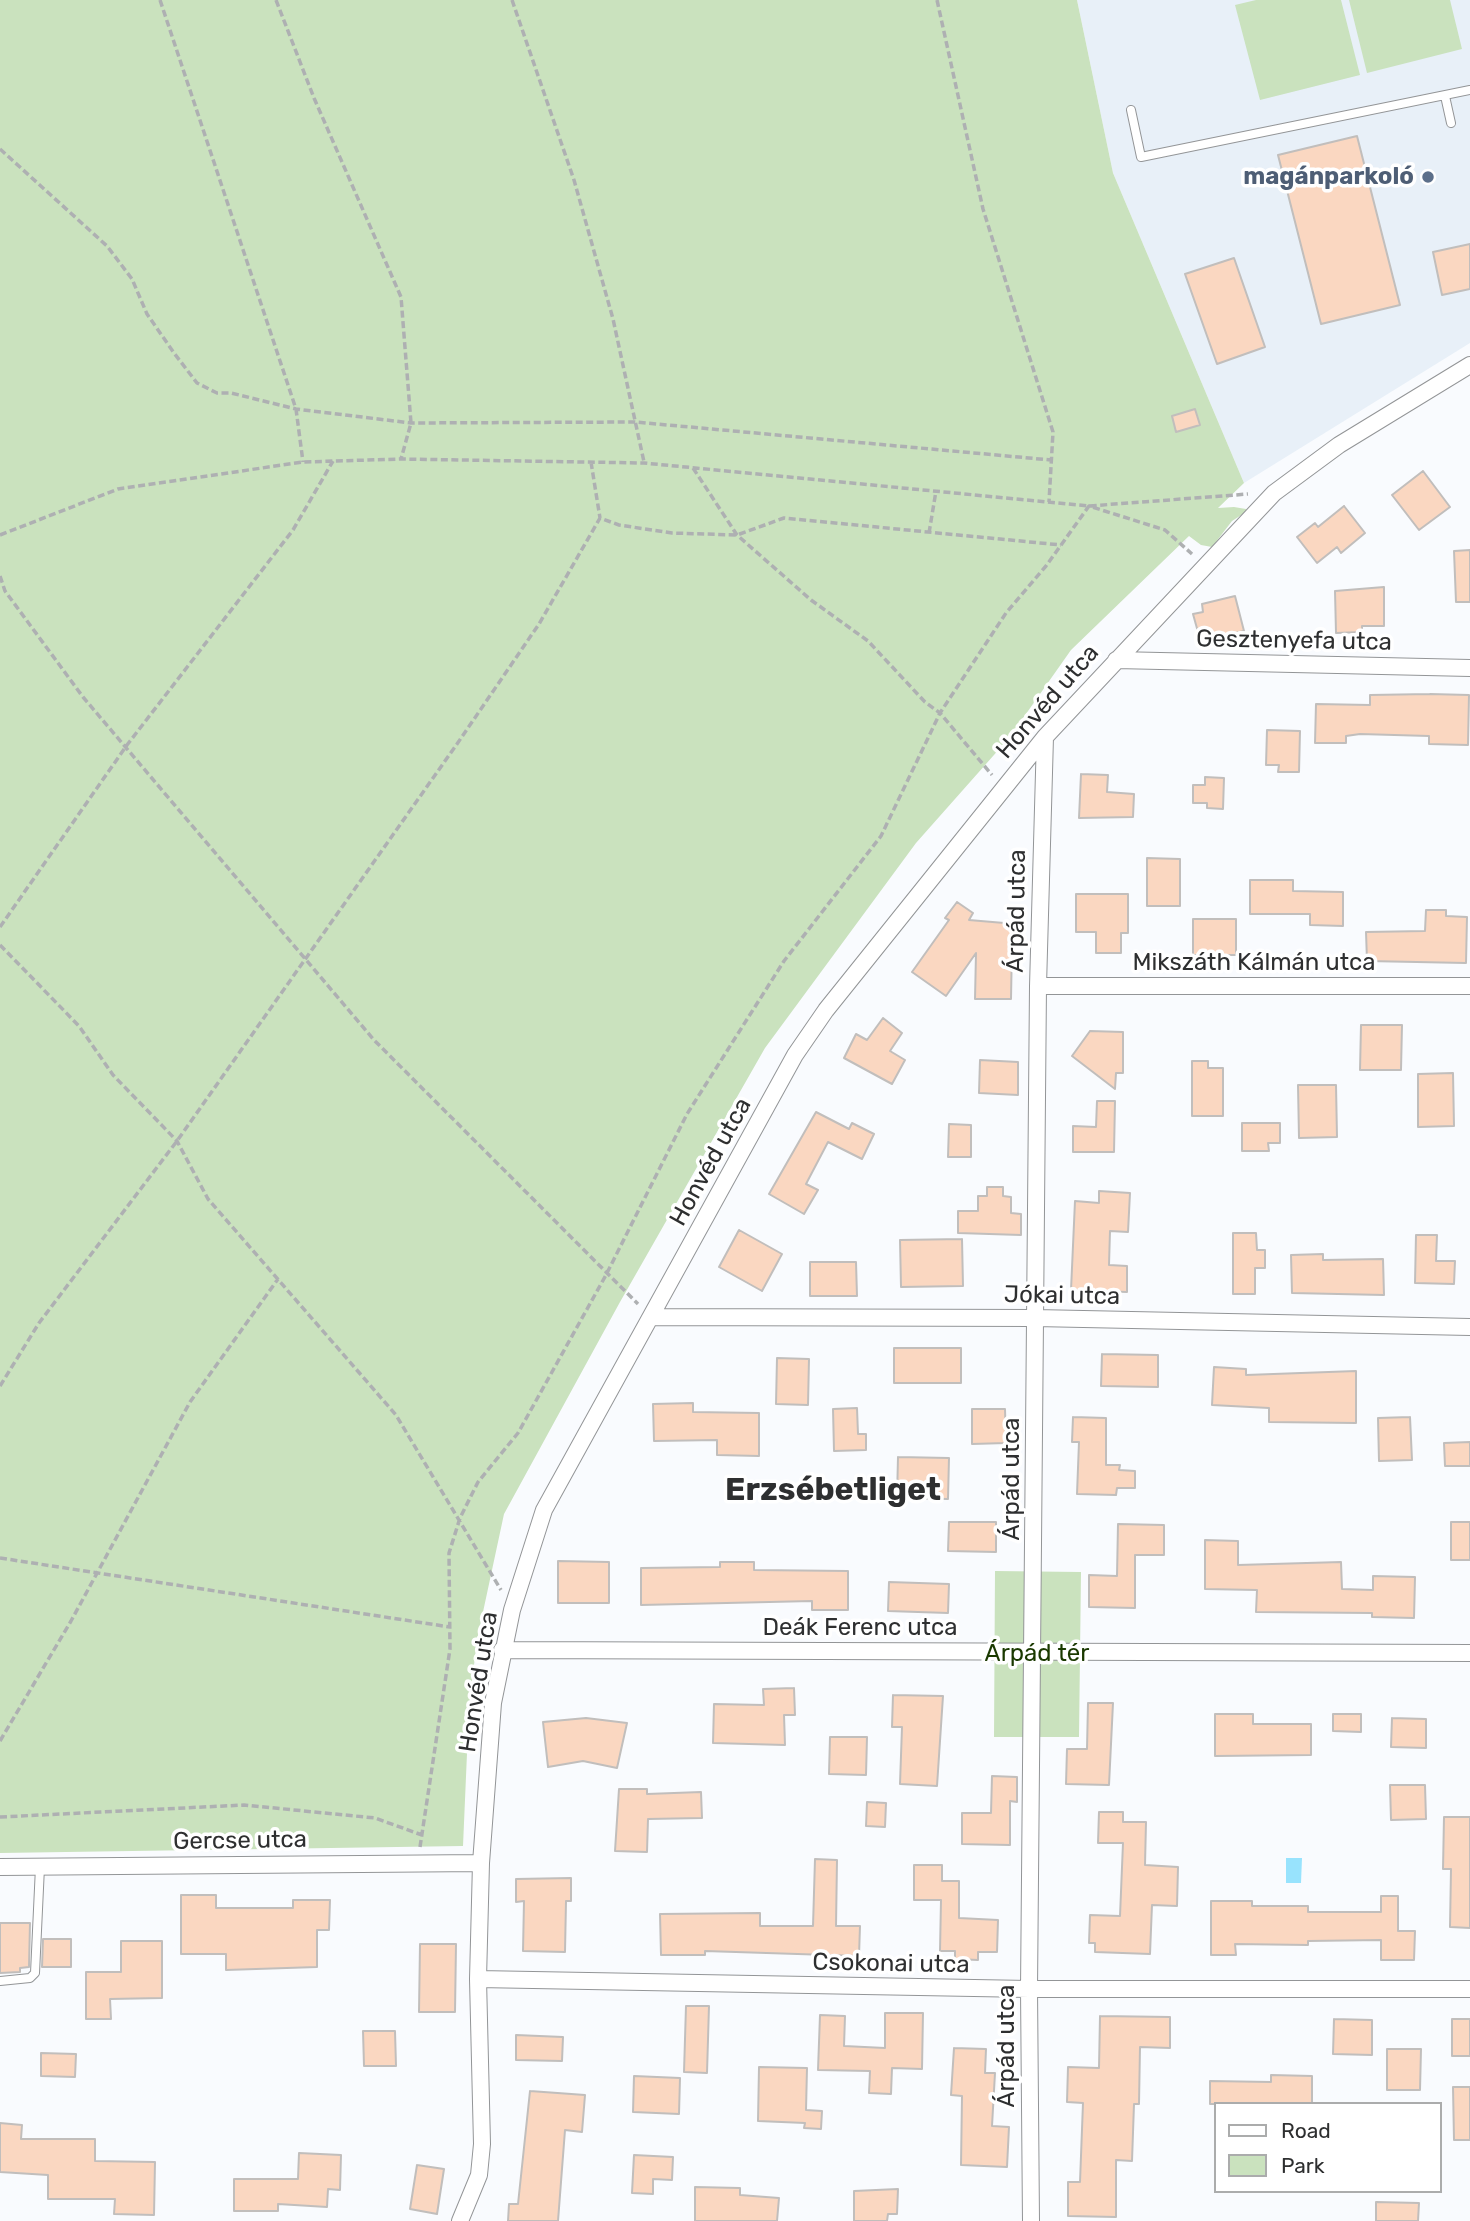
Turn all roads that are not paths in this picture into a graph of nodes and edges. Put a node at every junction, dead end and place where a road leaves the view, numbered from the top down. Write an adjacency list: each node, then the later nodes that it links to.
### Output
1 (1470, 90): 2 (lane)
2 (1445, 96): 3 (lane); 4 (lane)
3 (1131, 110)
4 (1451, 123)
5 (1470, 365): 6 (street, Honvéd utca)
6 (1116, 660): 7 (street, Gesztenyefa utca); 8 (street, Honvéd utca)
7 (1470, 668)
8 (1045, 737): 9 (street, Árpád utca); 11 (street, Honvéd utca)
9 (1038, 986): 10 (street, Mikszáth Kálmán utca); 12 (street, Árpád utca)
10 (1470, 986)
11 (653, 1317): 12 (street, Jókai utca); 14 (street, Honvéd utca)
12 (1035, 1318): 13 (street, Jókai utca); 15 (street, Árpád utca)
13 (1470, 1327)
14 (502, 1650): 15 (street, Deák Ferenc utca); 17 (street, Honvéd utca)
15 (1034, 1652): 16 (street, Deák Ferenc utca); 22 (street, Árpád utca)
16 (1470, 1653)
17 (481, 1863): 19 (street, Gercse utca); 20 (street, Honvéd utca)
18 (0, 1867): 19 (street, Gercse utca)
19 (40, 1867): 21 (lane)
20 (478, 1979): 22 (street, Csokonai utca); 24 (street, Honvéd utca)
21 (0, 1981)
22 (1029, 1989): 23 (street, Csokonai utca); 25 (street, Árpád utca)
23 (1470, 1989)
24 (460, 2221)
25 (1031, 2221)

